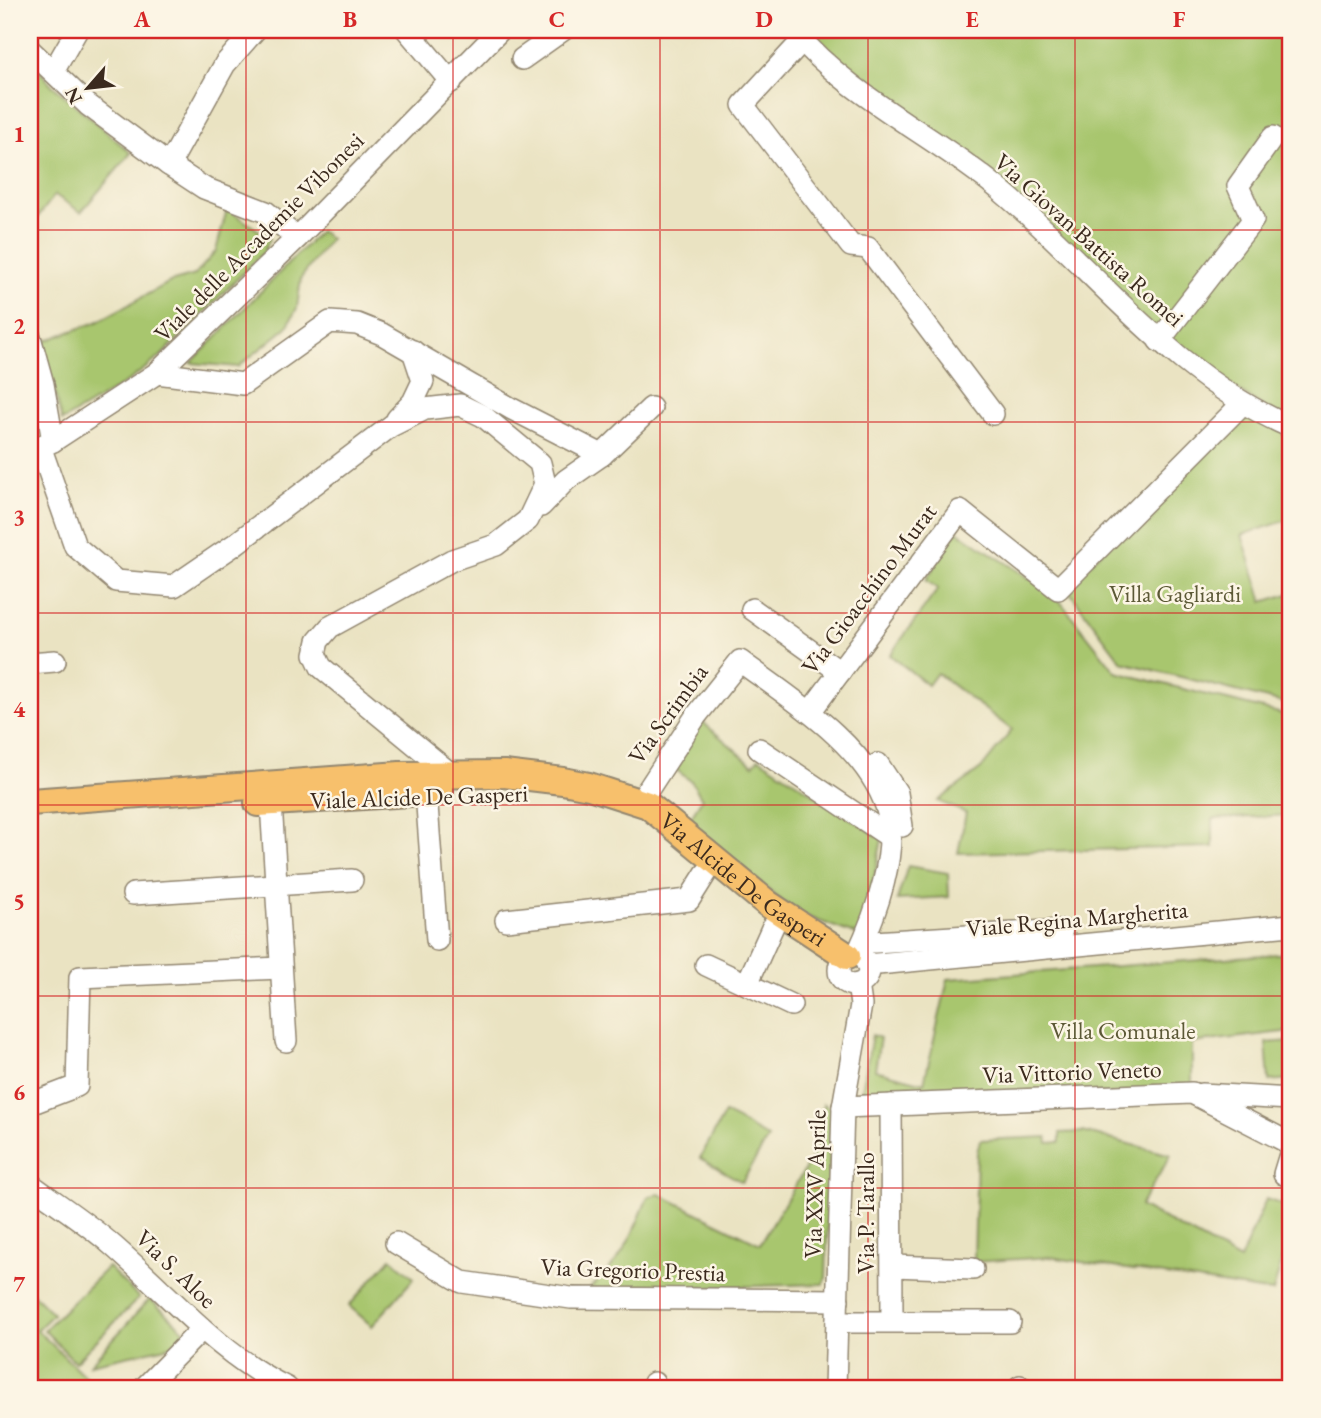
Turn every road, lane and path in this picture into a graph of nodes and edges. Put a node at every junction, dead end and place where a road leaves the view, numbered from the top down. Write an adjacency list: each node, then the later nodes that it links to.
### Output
1 (77, 30): 9 (street)
2 (255, 30): 12 (street)
3 (407, 30): 10 (street)
4 (500, 30): 10 (street, Viale delle Accademie Vibonesi)
5 (563, 30): 8 (street)
6 (798, 36): 15 (street, Via Giovan Battista Romei); 22 (street)
7 (30, 50): 9 (street)
8 (522, 58)
9 (54, 70): 12 (street)
10 (451, 82): 13 (street, Viale delle Accademie Vibonesi)
11 (1273, 137): 15 (street)
12 (169, 164): 13 (street)
13 (297, 238): 17 (street, Viale delle Accademie Vibonesi)
14 (30, 337): 25 (street)
15 (1159, 341): 20 (street, Via Giovan Battista Romei)
16 (413, 351): 17 (street); 18 (street); 19 (street)
17 (157, 373): 25 (street, Viale delle Accademie Vibonesi)
18 (463, 381): 19 (street); 26 (street)
19 (413, 402): 23 (street)
20 (1243, 403): 24 (street, Via Giovan Battista Romei); 31 (street, Via Gioacchino Murat)
21 (651, 408): 26 (street)
22 (993, 414)
23 (391, 426): 25 (street); 27 (street)
24 (1291, 426)
25 (41, 446)
26 (602, 455): 27 (street)
27 (528, 520): 34 (street)
28 (752, 609): 31 (street)
29 (55, 661): 30 (street)
30 (30, 663)
31 (840, 672): 32 (street, Via Gioacchino Murat)
32 (813, 708): 36 (street, Via Scrimbia); 40 (street, Via Gioacchino Murat); 50 (street, Via Gioacchino Murat)
33 (759, 749): 40 (street)
34 (451, 774): 36 (main road, Viale Alcide De Gasperi); 37 (main road, Viale Alcide De Gasperi)
35 (426, 792): 38 (main road, Viale Alcide De Gasperi); 41 (main road, Viale Alcide De Gasperi); 49 (street)
36 (640, 802): 50 (main road, Via Alcide De Gasperi)
37 (30, 803)
38 (271, 803): 39 (main road, Viale Alcide De Gasperi); 43 (street)
39 (30, 820)
40 (890, 837): 50 (street, Via Gioacchino Murat)
41 (706, 873): 45 (street); 47 (main road, Viale Alcide De Gasperi)
42 (352, 880): 43 (street)
43 (276, 885): 44 (street); 52 (street)
44 (132, 894)
45 (506, 920)
46 (1291, 925): 50 (street, Viale Regina Margherita)
47 (773, 926): 50 (main road, Viale Alcide De Gasperi); 53 (street)
48 (1062, 930): 50 (street)
49 (436, 940)
50 (858, 961): 60 (street, Via XXV Aprile)
51 (706, 965): 53 (street)
52 (281, 968): 55 (street); 58 (street)
53 (747, 984): 54 (street)
54 (791, 1005)
55 (286, 1041)
56 (1192, 1093): 57 (street); 59 (street, Via Vittorio Veneto); 61 (street, Via Vittorio Veneto)
57 (1291, 1099)
58 (30, 1104)
59 (891, 1105): 60 (street, Via Vittorio Veneto); 66 (street, Via P. Tarallo)
60 (843, 1107): 68 (street, Via XXV Aprile)
61 (1291, 1144)
62 (1291, 1151): 63 (street)
63 (1291, 1175)
64 (30, 1184): 71 (street, Via S. Aloe)
65 (396, 1243): 68 (street, Via Gregorio Prestia)
66 (893, 1266): 67 (street); 69 (street, Via P. Tarallo)
67 (973, 1269)
68 (837, 1311): 69 (street, Via Gregorio Prestia); 74 (street, Via XXV Aprile)
69 (892, 1320): 70 (street, Via Gregorio Prestia)
70 (1010, 1322)
71 (201, 1330): 72 (street); 73 (street, Via S. Aloe)
72 (144, 1388)
73 (288, 1388)
74 (835, 1388)

